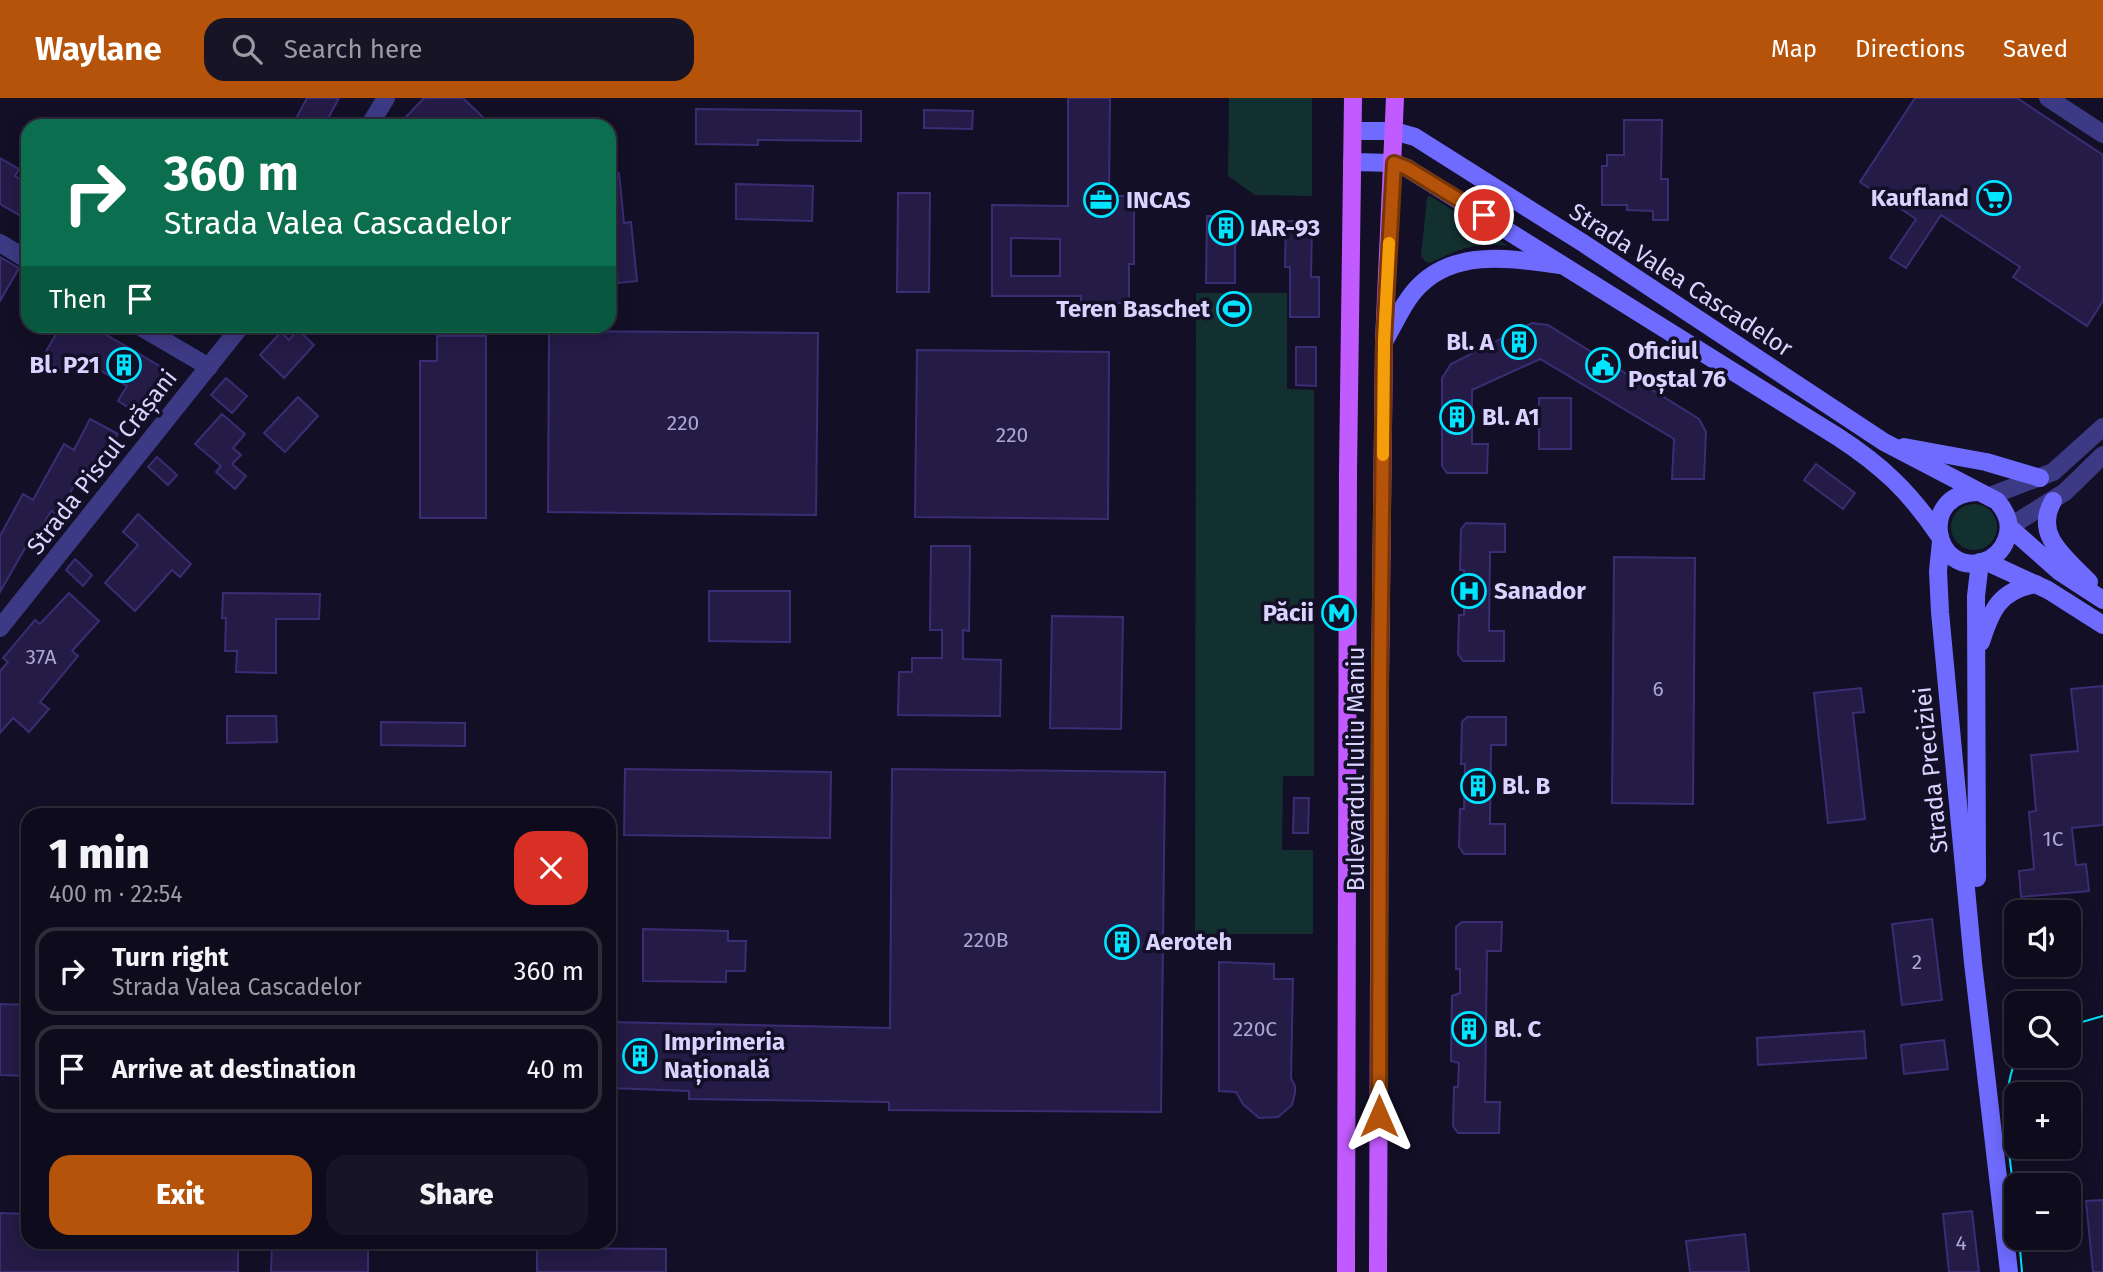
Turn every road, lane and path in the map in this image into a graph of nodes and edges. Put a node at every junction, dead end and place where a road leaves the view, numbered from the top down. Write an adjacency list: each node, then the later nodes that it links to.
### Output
1 (386, 98): 5 (street)
2 (1353, 98): 6 (main road, Bulevardul Iuliu Maniu)
3 (1395, 98): 7 (main road, Bulevardul Iuliu Maniu)
4 (2048, 98): 8 (street)
5 (373, 119)
6 (1353, 131): 7 (main road, Strada Valea Cascadelor); 9 (main road, Bulevardul Iuliu Maniu)
7 (1394, 131): 10 (main road, Bulevardul Iuliu Maniu); 19 (main road, Strada Valea Cascadelor)
8 (2103, 134)
9 (1352, 162): 10 (main road, Strada Valea Cascadelor); 33 (main road, Bulevardul Iuliu Maniu)
10 (1394, 163): 13 (main road, Strada Valea Cascadelor); 16 (main road, Bulevardul Iuliu Maniu)
11 (0, 243): 12 (street)
12 (21, 256)
13 (1567, 266): 16 (main road); 25 (main road, Strada Valea Cascadelor)
14 (151, 333): 17 (street)
15 (236, 333): 17 (street, Strada Piscul Crășani)
16 (1384, 342): 34 (main road, Bulevardul Iuliu Maniu)
17 (209, 367): 30 (street, Strada Piscul Crășani)
18 (2103, 427): 21 (street)
19 (1884, 442): 21 (main road); 22 (main road, Strada Valea Cascadelor)
20 (2103, 454): 23 (street)
21 (2040, 478): 22 (street)
22 (1983, 494): 24 (main road); 25 (main road)
23 (2053, 501): 24 (street); 28 (main road)
24 (2009, 527): 26 (main road); 28 (main road)
25 (1940, 538): 26 (main road); 32 (main road, Strada Preciziei)
26 (1983, 562): 27 (main road); 31 (main road, Strada Preciziei)
27 (2036, 584): 29 (main road); 31 (main road)
28 (2103, 598)
29 (2103, 625)
30 (0, 628)
31 (1976, 659): 32 (main road, Strada Preciziei)
32 (1972, 876): 35 (main road, Strada Preciziei)
33 (1346, 1272)
34 (1378, 1272)
35 (2009, 1272)

